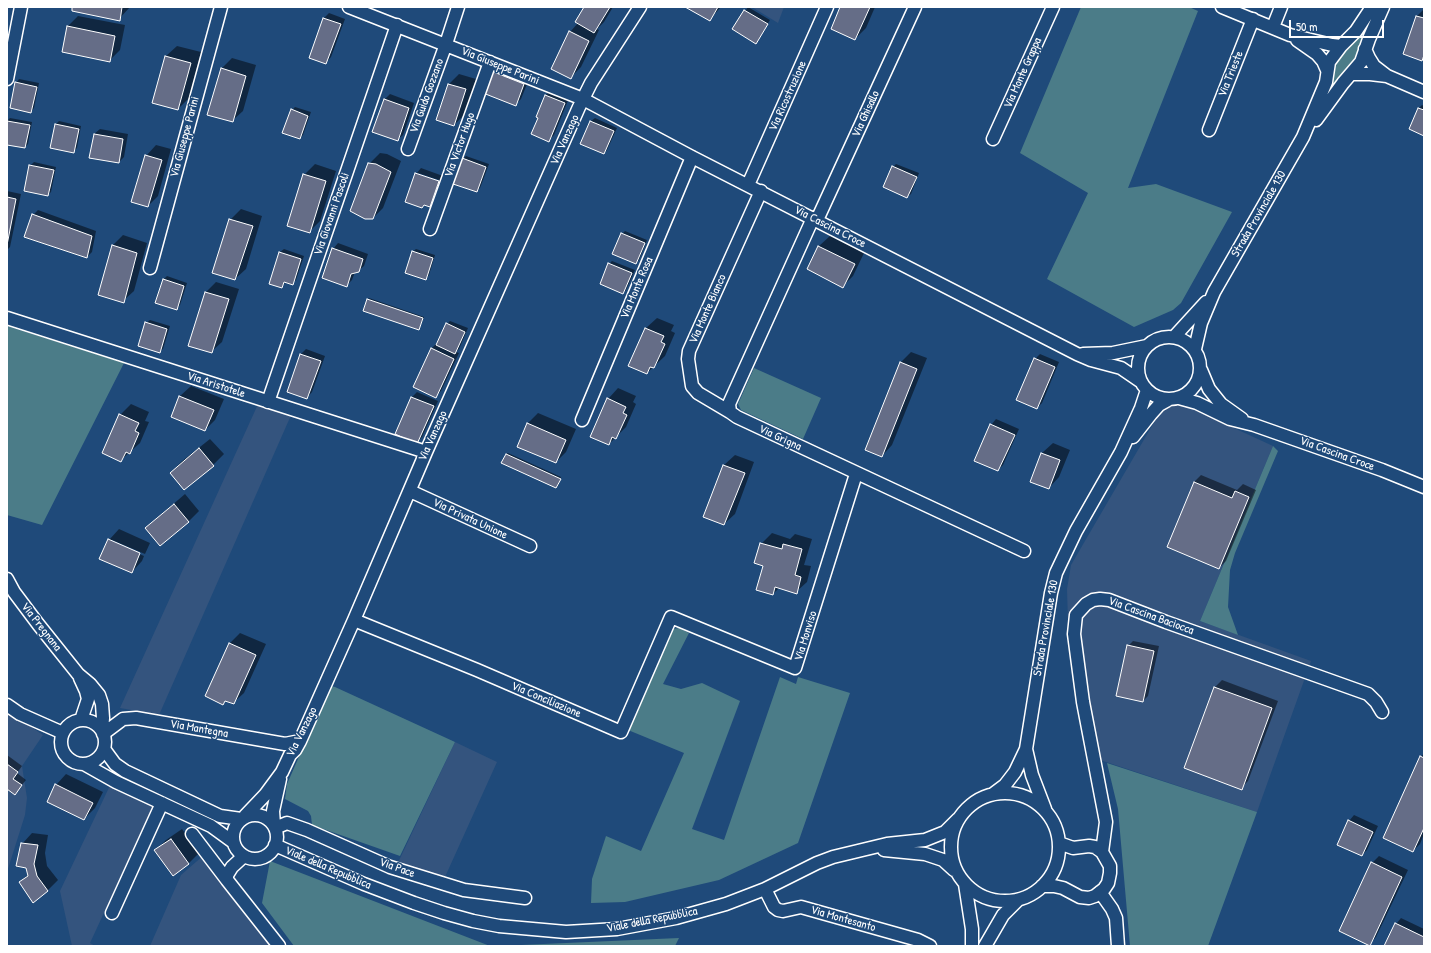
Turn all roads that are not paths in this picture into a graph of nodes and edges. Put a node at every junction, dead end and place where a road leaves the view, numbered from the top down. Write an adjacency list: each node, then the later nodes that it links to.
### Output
1 (21, 7): 16 (street)
2 (221, 7): 37 (street, Via Giuseppe Parini)
3 (349, 7): 14 (street, Via Giuseppe Parini)
4 (458, 7): 18 (street, Via Guido Gozzano)
5 (640, 7): 27 (street, Via Vanzago)
6 (827, 7): 33 (street, Via Ricostruzione)
7 (915, 7): 35 (street, Via Ghisallo)
8 (1053, 7): 30 (street, Via Monte Grappa)
9 (1222, 7): 13 (street)
10 (1282, 7): 15 (street)
11 (1372, 7): 19 (street, Strada Provinciale 130)
12 (1383, 7): 20 (street, Strada Provinciale 130)
13 (1253, 19): 15 (street); 28 (street, Via Trieste)
14 (397, 25): 18 (street, Via Giuseppe Parini); 47 (street, Via Giovanni Pascoli)
15 (1273, 27): 17 (street)
16 (11, 32): 25 (street)
17 (1290, 35): 19 (street); 22 (street)
18 (446, 44): 21 (street, Via Giuseppe Parini); 31 (street, Via Guido Gozzano)
19 (1341, 46): 22 (street, Strada Provinciale 130)
20 (1365, 49): 23 (street, Strada Provinciale 130); 24 (street)
21 (490, 62): 27 (street, Via Giuseppe Parini); 36 (street, Via Victor Hugo)
22 (1327, 70): 29 (street, Strada Provinciale 130)
23 (1351, 74): 24 (street); 29 (street, Strada Provinciale 130)
24 (1387, 76): 26 (street)
25 (7, 79)
26 (1424, 92)
27 (583, 99): 32 (street, Via Cascina Croce); 51 (street, Via Vanzago)
28 (1209, 130)
29 (1303, 137): 38 (street, Strada Provinciale 130)
30 (993, 139)
31 (408, 149)
32 (692, 157): 33 (street, Via Cascina Croce); 49 (street, Via Monte Rosa)
33 (748, 185): 34 (street, Via Cascina Croce)
34 (761, 191): 35 (street, Via Cascina Croce); 48 (street, Via Monte Bianco)
35 (815, 219): 43 (street, Via Cascina Croce); 48 (street)
36 (430, 229)
37 (150, 268)
38 (1214, 292): 40 (street, Strada Provinciale 130); 42 (street, Strada Provinciale 130)
39 (7, 318): 47 (street, Via Aristotele)
40 (1174, 337): 41 (street); 42 (street)
41 (1147, 346): 43 (street, Via Cascina Croce); 45 (street, Strada Provinciale 130)
42 (1195, 349): 44 (street)
43 (1077, 354): 45 (street, Via Cascina Croce)
44 (1201, 370): 46 (street, Strada Provinciale 130); 50 (street, Via Cascina Croce)
45 (1144, 385): 46 (street); 52 (street, Strada Provinciale 130)
46 (1174, 399): 50 (street, Via Cascina Croce); 52 (street, Strada Provinciale 130)
47 (268, 402): 51 (street, Via Aristotele)
48 (730, 412): 53 (street, Via Grigna)
49 (582, 420)
50 (1250, 424): 54 (street, Via Cascina Croce)
51 (426, 452): 55 (street, Via Vanzago)
52 (1121, 452): 70 (street, Strada Provinciale 130)
53 (856, 474): 57 (street, Via Grigna); 59 (street, Via Monviso)
54 (1424, 487)
55 (410, 491): 56 (street, Via Privata Unione); 60 (street, Via Vanzago)
56 (530, 546)
57 (1024, 551)
58 (7, 579): 61 (street, Via Pregnana)
59 (671, 617): 60 (street, Via Conciliazione)
60 (354, 620): 67 (street, Via Vanzago)
61 (78, 674): 64 (street, Via Pregnana); 65 (street, Via Pregnana)
62 (7, 705): 66 (street)
63 (1382, 712): 80 (street, Via Cascina Baciocca)
64 (81, 720): 65 (street); 66 (street)
65 (102, 732): 68 (street, Via Mantegna); 69 (street)
66 (63, 733): 72 (street)
67 (300, 742): 68 (street, Via Mantegna); 71 (street, Via Vanzago)
68 (285, 744): 71 (street)
69 (104, 749): 72 (street); 77 (street)
70 (1026, 749): 74 (street, Strada Provinciale 130); 76 (street, Strada Provinciale 130)
71 (290, 755): 73 (street, Via Vanzago)
72 (84, 764): 75 (street)
73 (282, 772): 77 (street, Via Vanzago); 79 (street, Via Vanzago)
74 (993, 794): 76 (street); 78 (street)
75 (162, 803): 82 (street); 97 (street)
76 (1046, 812): 83 (street)
77 (243, 818): 79 (street); 82 (street)
78 (958, 819): 86 (street, Viale della Repubblica); 89 (street)
79 (274, 826): 84 (street); 95 (street, Via Pace)
80 (1105, 830): 85 (street); 87 (street, Via Cascina Baciocca)
81 (192, 834): 90 (street)
82 (233, 842): 88 (street)
83 (1059, 843): 85 (street); 92 (street)
84 (275, 845): 88 (street); 93 (street, Viale della Repubblica)
85 (1089, 846): 87 (street)
86 (864, 849): 89 (street, Viale della Repubblica); 93 (street, Viale della Repubblica)
87 (1102, 852): 94 (street)
88 (244, 856): 90 (street)
89 (956, 871): 91 (street)
90 (227, 880): 98 (street)
91 (965, 884): 96 (street); 100 (street)
92 (1042, 886): 94 (street); 96 (street)
93 (765, 889): 99 (street, Via Montesanto)
94 (1100, 892): 102 (street)
95 (525, 898)
96 (1018, 900): 101 (street)
97 (112, 913)
98 (278, 946)
99 (930, 946)
100 (972, 946)
101 (986, 946)
102 (1118, 946)

